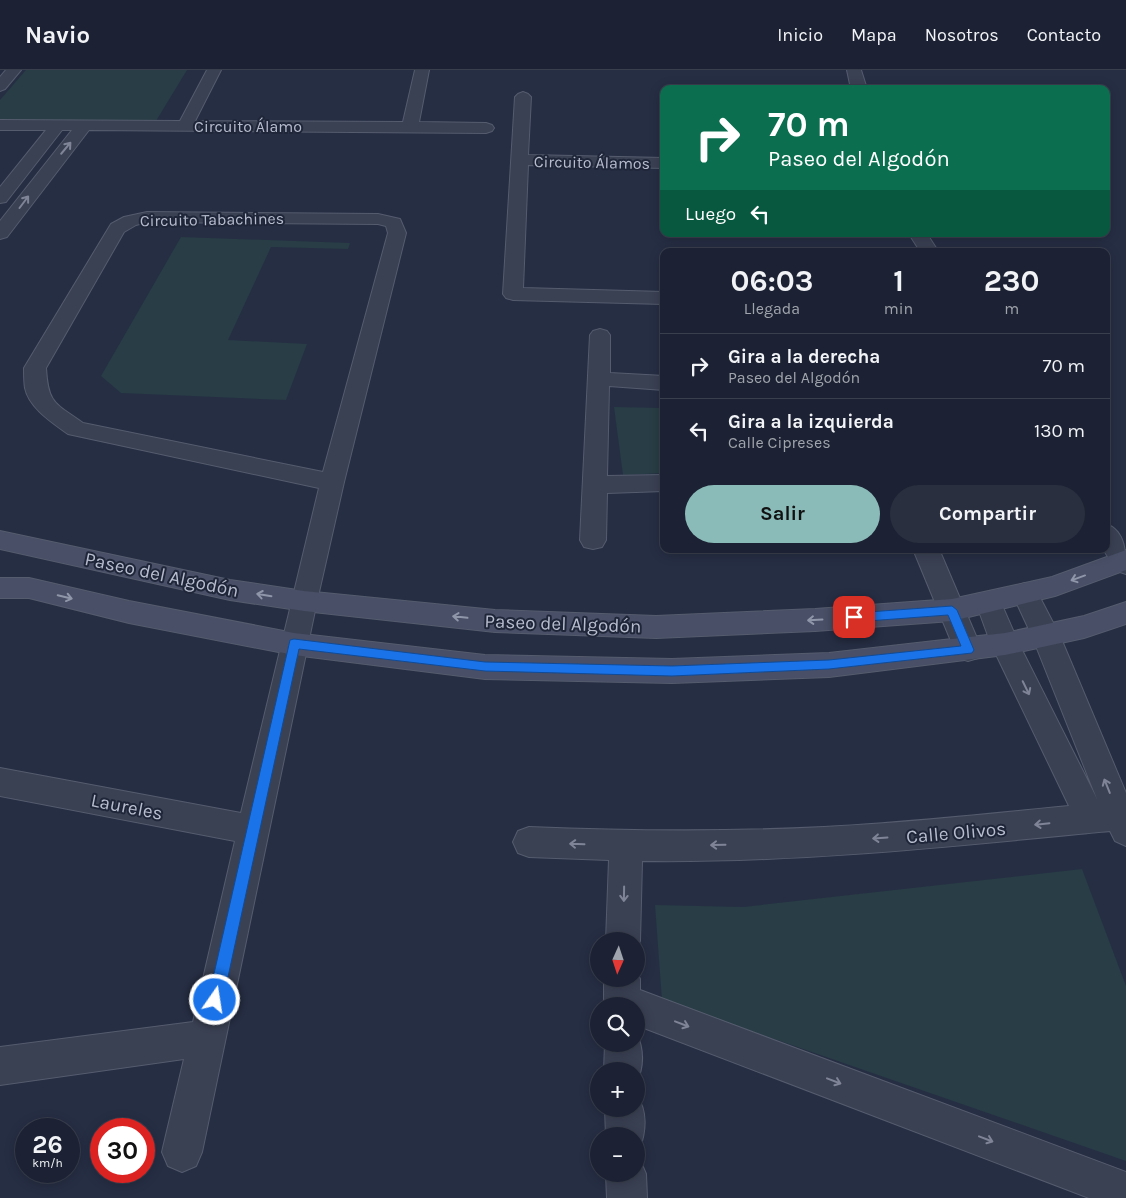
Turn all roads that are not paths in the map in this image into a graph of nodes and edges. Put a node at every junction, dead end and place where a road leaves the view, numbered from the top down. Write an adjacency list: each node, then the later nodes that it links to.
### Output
1 (14, 70): 6 (street)
2 (214, 70): 11 (street)
3 (422, 70): 12 (street)
4 (854, 70): 5 (street)
5 (858, 85)
6 (0, 86)
7 (523, 98): 14 (street)
8 (0, 125): 9 (street, Circuito Álamo)
9 (58, 125): 10 (street, Circuito Álamo); 16 (street)
10 (85, 125): 11 (street, Circuito Álamo); 17 (street, one-way to 10)
11 (185, 126): 12 (street, Circuito Álamo)
12 (410, 128): 13 (street, Circuito Álamo)
13 (486, 128)
14 (519, 160): 15 (street, Circuito Álamos); 20 (street)
15 (660, 163)
16 (0, 198)
17 (0, 233)
18 (920, 237): 19 (street)
19 (927, 248)
20 (660, 298)
21 (600, 335): 22 (street)
22 (600, 379): 23 (street); 26 (street)
23 (660, 382)
24 (332, 482): 24 (street, Circuito Tabachines); 36 (street, Circuito Tabachines)
25 (660, 483): 26 (street)
26 (595, 485): 29 (street)
27 (1110, 539): 32 (street)
28 (0, 540): 30 (street, Paseo del Algodón)
29 (593, 540)
30 (53, 551): 34 (street); 36 (street, Paseo del Algodón, one-way to 30)
31 (928, 553): 38 (street)
32 (1125, 562): 35 (street, Paseo del Algodón, one-way to 35)
33 (0, 588): 34 (street)
34 (29, 588): 41 (street, one-way to 41)
35 (1025, 593): 37 (street, Paseo del Algodón); 40 (street)
36 (304, 601): 38 (street, Paseo del Algodón, one-way to 36); 41 (street, Circuito Tabachines)
37 (989, 603): 38 (street, Paseo del Algodón); 42 (street)
38 (952, 610): 43 (street)
39 (1126, 614): 40 (street)
40 (1046, 636): 42 (street); 45 (street, one-way to 40)
41 (294, 644): 43 (street); 46 (street)
42 (1005, 644): 43 (street); 45 (street, one-way to 45)
43 (968, 650)
44 (0, 782): 46 (street, Laureles)
45 (1112, 822): 48 (street, Calle Olivos, one-way to 48)
46 (254, 830): 51 (street)
47 (529, 842): 48 (street, Calle Olivos, one-way to 47)
48 (626, 846): 49 (street, one-way to 49)
49 (623, 932)
50 (645, 1007): 55 (street, one-way to 55)
51 (207, 1038): 52 (street); 53 (street)
52 (0, 1066)
53 (182, 1152)
54 (626, 1182): 56 (street)
55 (1126, 1192)
56 (626, 1198)

